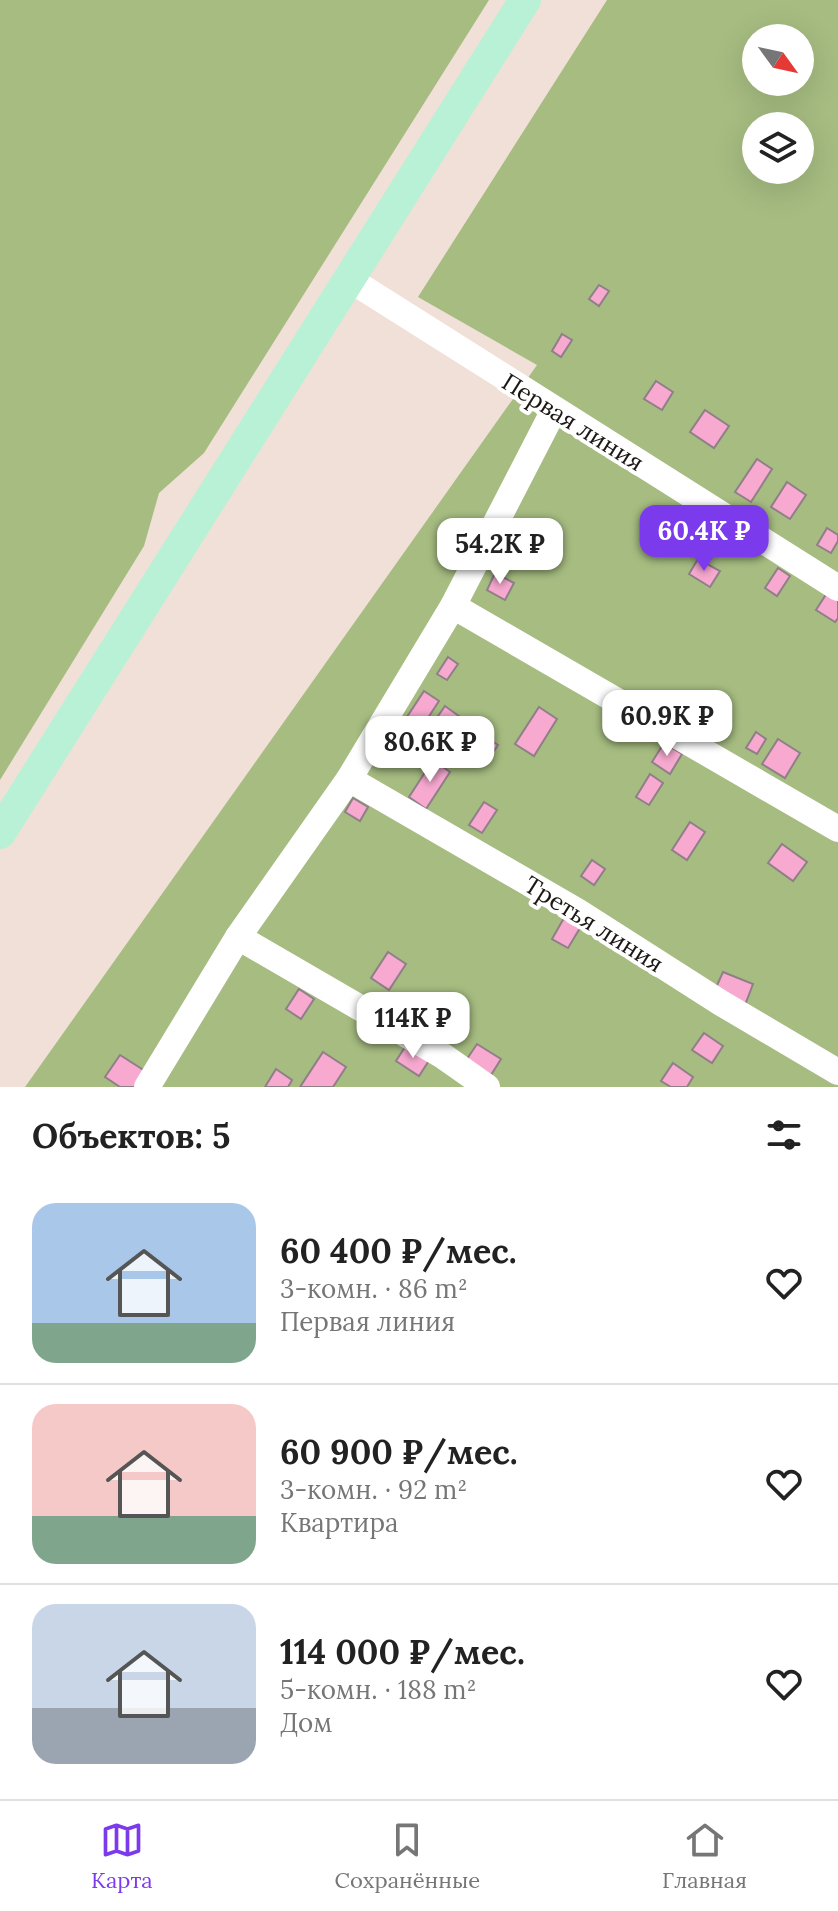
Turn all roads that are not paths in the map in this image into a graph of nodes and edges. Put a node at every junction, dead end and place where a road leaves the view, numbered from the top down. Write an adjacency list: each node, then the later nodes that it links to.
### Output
1 (525, 0): 2 (main road)
2 (349, 279): 3 (street, Первая линия); 8 (main road)
3 (554, 410): 4 (street, Первая линия); 5 (street)
4 (838, 588)
5 (453, 606): 6 (street); 7 (street)
6 (349, 779): 9 (street); 10 (street, Третья линия)
7 (838, 829)
8 (0, 833)
9 (238, 937): 11 (street); 12 (street)
10 (838, 1072)
11 (147, 1087)
12 (487, 1087)

